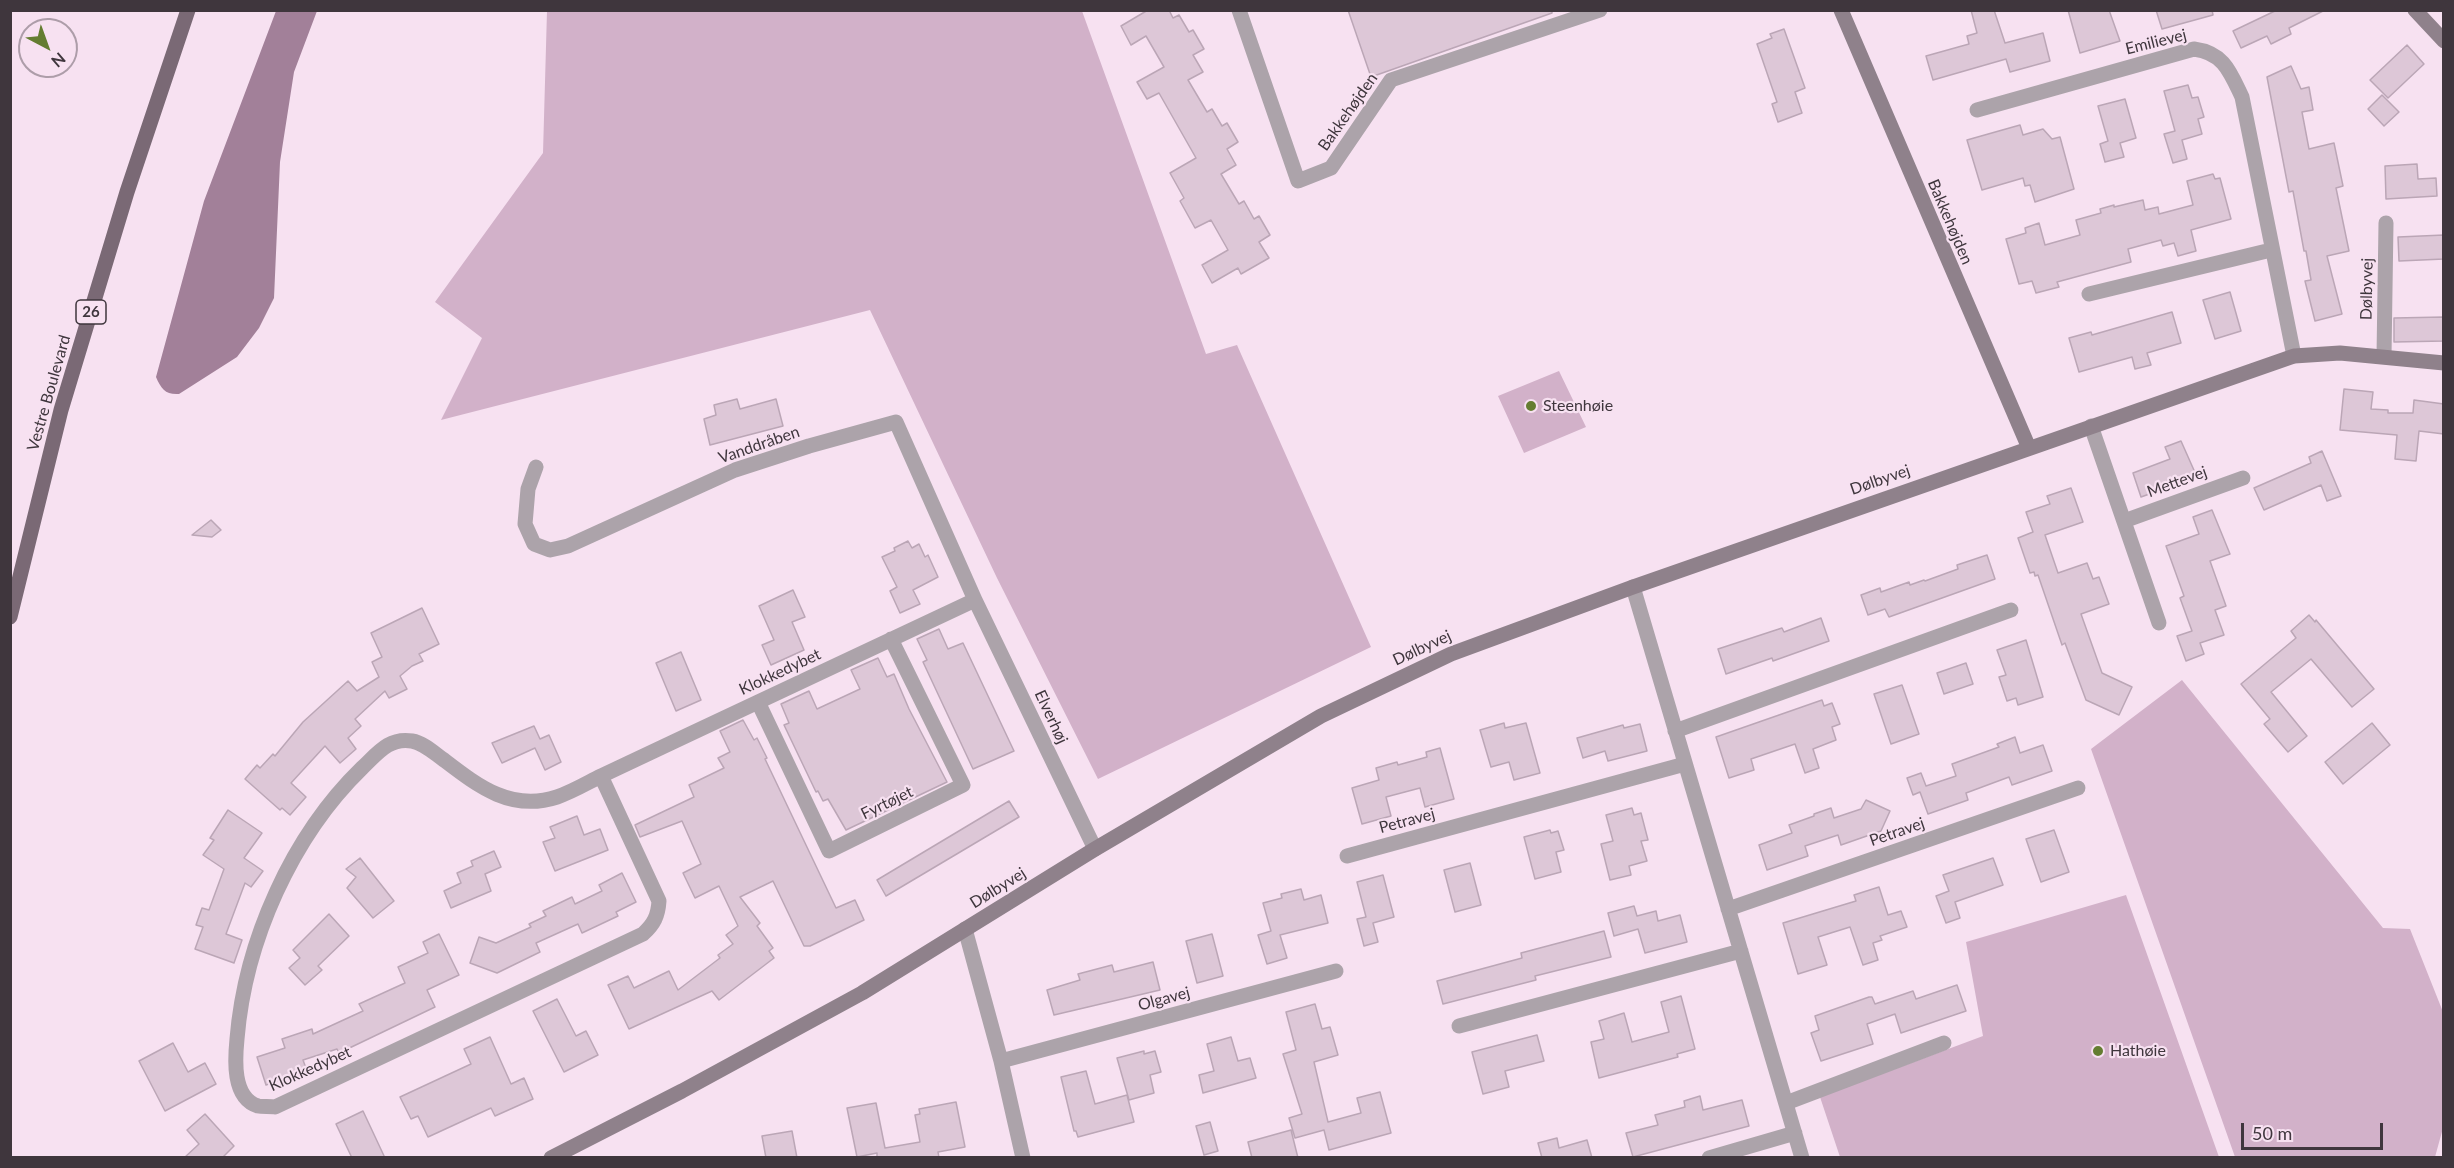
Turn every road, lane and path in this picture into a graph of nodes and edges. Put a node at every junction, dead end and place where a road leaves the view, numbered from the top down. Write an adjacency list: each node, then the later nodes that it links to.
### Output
1 (188, 10): 22 (main road, Vestre Boulevard / 26)
2 (1239, 10): 3 (street, Bakkehøjden)
3 (1600, 10)
4 (1841, 10): 15 (street, Bakkehøjden)
5 (2415, 10): 6 (street)
6 (2444, 41)
7 (1977, 110): 9 (street, Emilievej)
8 (2386, 223): 12 (street, Dølbyvej)
9 (2271, 250): 10 (street); 11 (street, Emilievej)
10 (2088, 294)
11 (2294, 356): 12 (street, Dølbyvej); 14 (street, Dølbyvej)
12 (2384, 356): 13 (street, Dølbyvej)
13 (2444, 363)
14 (2091, 426): 15 (street, Dølbyvej); 18 (street)
15 (2029, 448): 19 (street, Dølbyvej)
16 (536, 467): 20 (street, Vanddråben)
17 (2243, 478): 18 (street, Mettevej)
18 (2124, 521): 23 (street)
19 (1633, 586): 26 (street); 30 (street, Dølbyvej)
20 (975, 600): 24 (street, Klokkedybet); 30 (street, Elverhøj)
21 (2011, 610): 26 (street)
22 (10, 617)
23 (2159, 623)
24 (891, 639): 25 (street, Klokkedybet); 25 (street, Fyrtøjet)
25 (758, 702): 28 (street, Klokkedybet)
26 (1675, 731): 27 (street)
27 (1685, 764): 31 (street, Petravej); 32 (street)
28 (601, 776): 28 (street, Klokkedybet)
29 (2078, 788): 32 (street, Petravej)
30 (1095, 849): 33 (street, Dølbyvej)
31 (1347, 856)
32 (1728, 909): 34 (street)
33 (965, 929): 38 (street); 41 (street, Dølbyvej)
34 (1740, 951): 36 (street); 39 (street)
35 (1336, 971): 38 (street, Olgavej)
36 (1459, 1026)
37 (1944, 1043): 39 (street)
38 (1001, 1061): 42 (street)
39 (1786, 1103): 40 (street)
40 (1795, 1133): 43 (street); 44 (street)
41 (551, 1158)
42 (1023, 1158)
43 (1709, 1158)
44 (1802, 1158)

